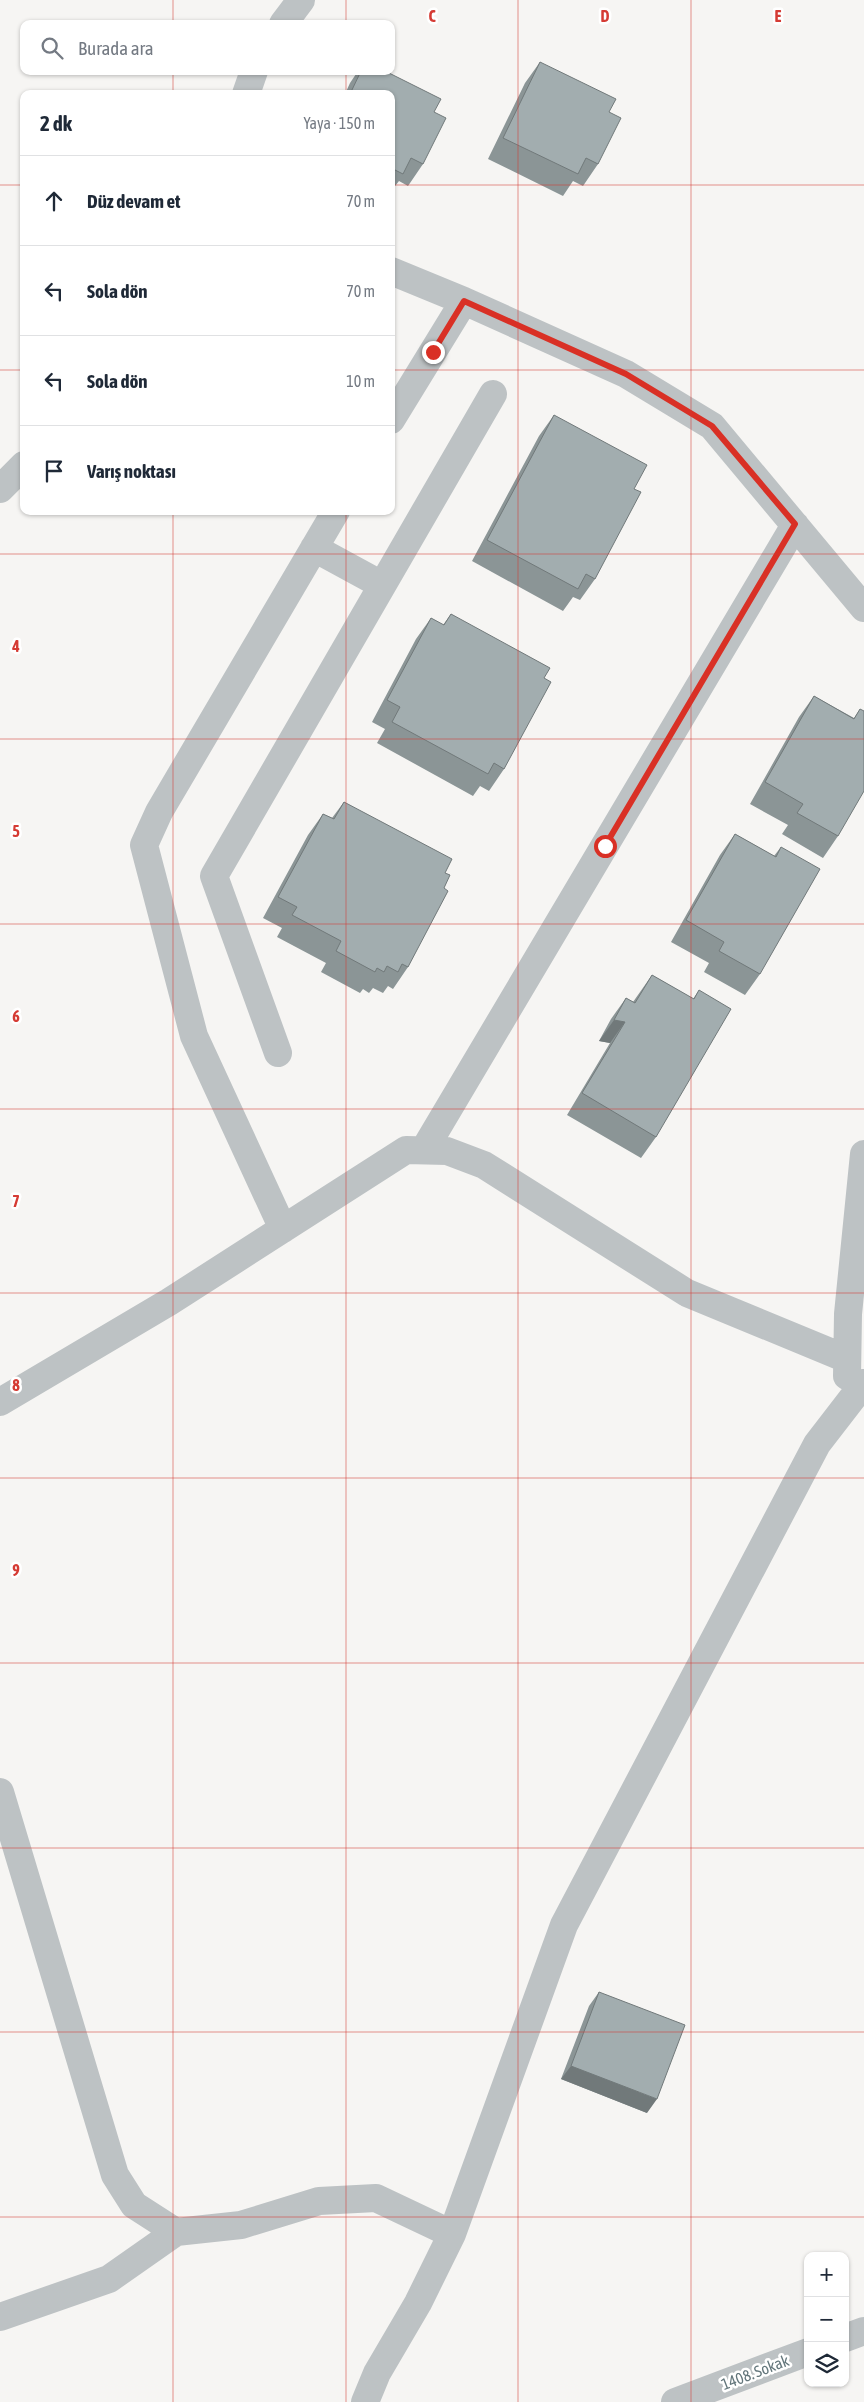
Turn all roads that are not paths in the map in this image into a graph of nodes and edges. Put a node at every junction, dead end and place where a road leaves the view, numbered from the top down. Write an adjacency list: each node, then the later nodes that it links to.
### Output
1 (300, 0): 2 (street)
2 (286, 20)
3 (253, 75): 4 (street)
4 (247, 90)
5 (395, 273): 6 (street)
6 (464, 301): 8 (street); 12 (street)
7 (493, 394): 14 (street)
8 (395, 413)
9 (20, 470): 10 (street)
10 (0, 489)
11 (334, 515): 13 (street)
12 (795, 524): 15 (street); 17 (street)
13 (314, 548): 14 (street); 19 (street)
14 (382, 585): 16 (street)
15 (864, 608)
16 (278, 1054)
17 (424, 1150): 19 (street); 20 (street)
18 (864, 1154): 20 (street)
19 (283, 1229): 22 (street)
20 (847, 1359): 23 (street)
21 (864, 1383): 23 (street)
22 (0, 1402)
23 (846, 1407): 26 (street)
24 (0, 1792): 25 (street)
25 (176, 2232): 26 (street); 27 (street)
26 (452, 2234): 31 (street)
27 (0, 2318)
28 (864, 2331): 29 (street)
29 (849, 2337)
30 (804, 2354): 32 (street, 1408. Sokak)
31 (365, 2402)
32 (675, 2402)

